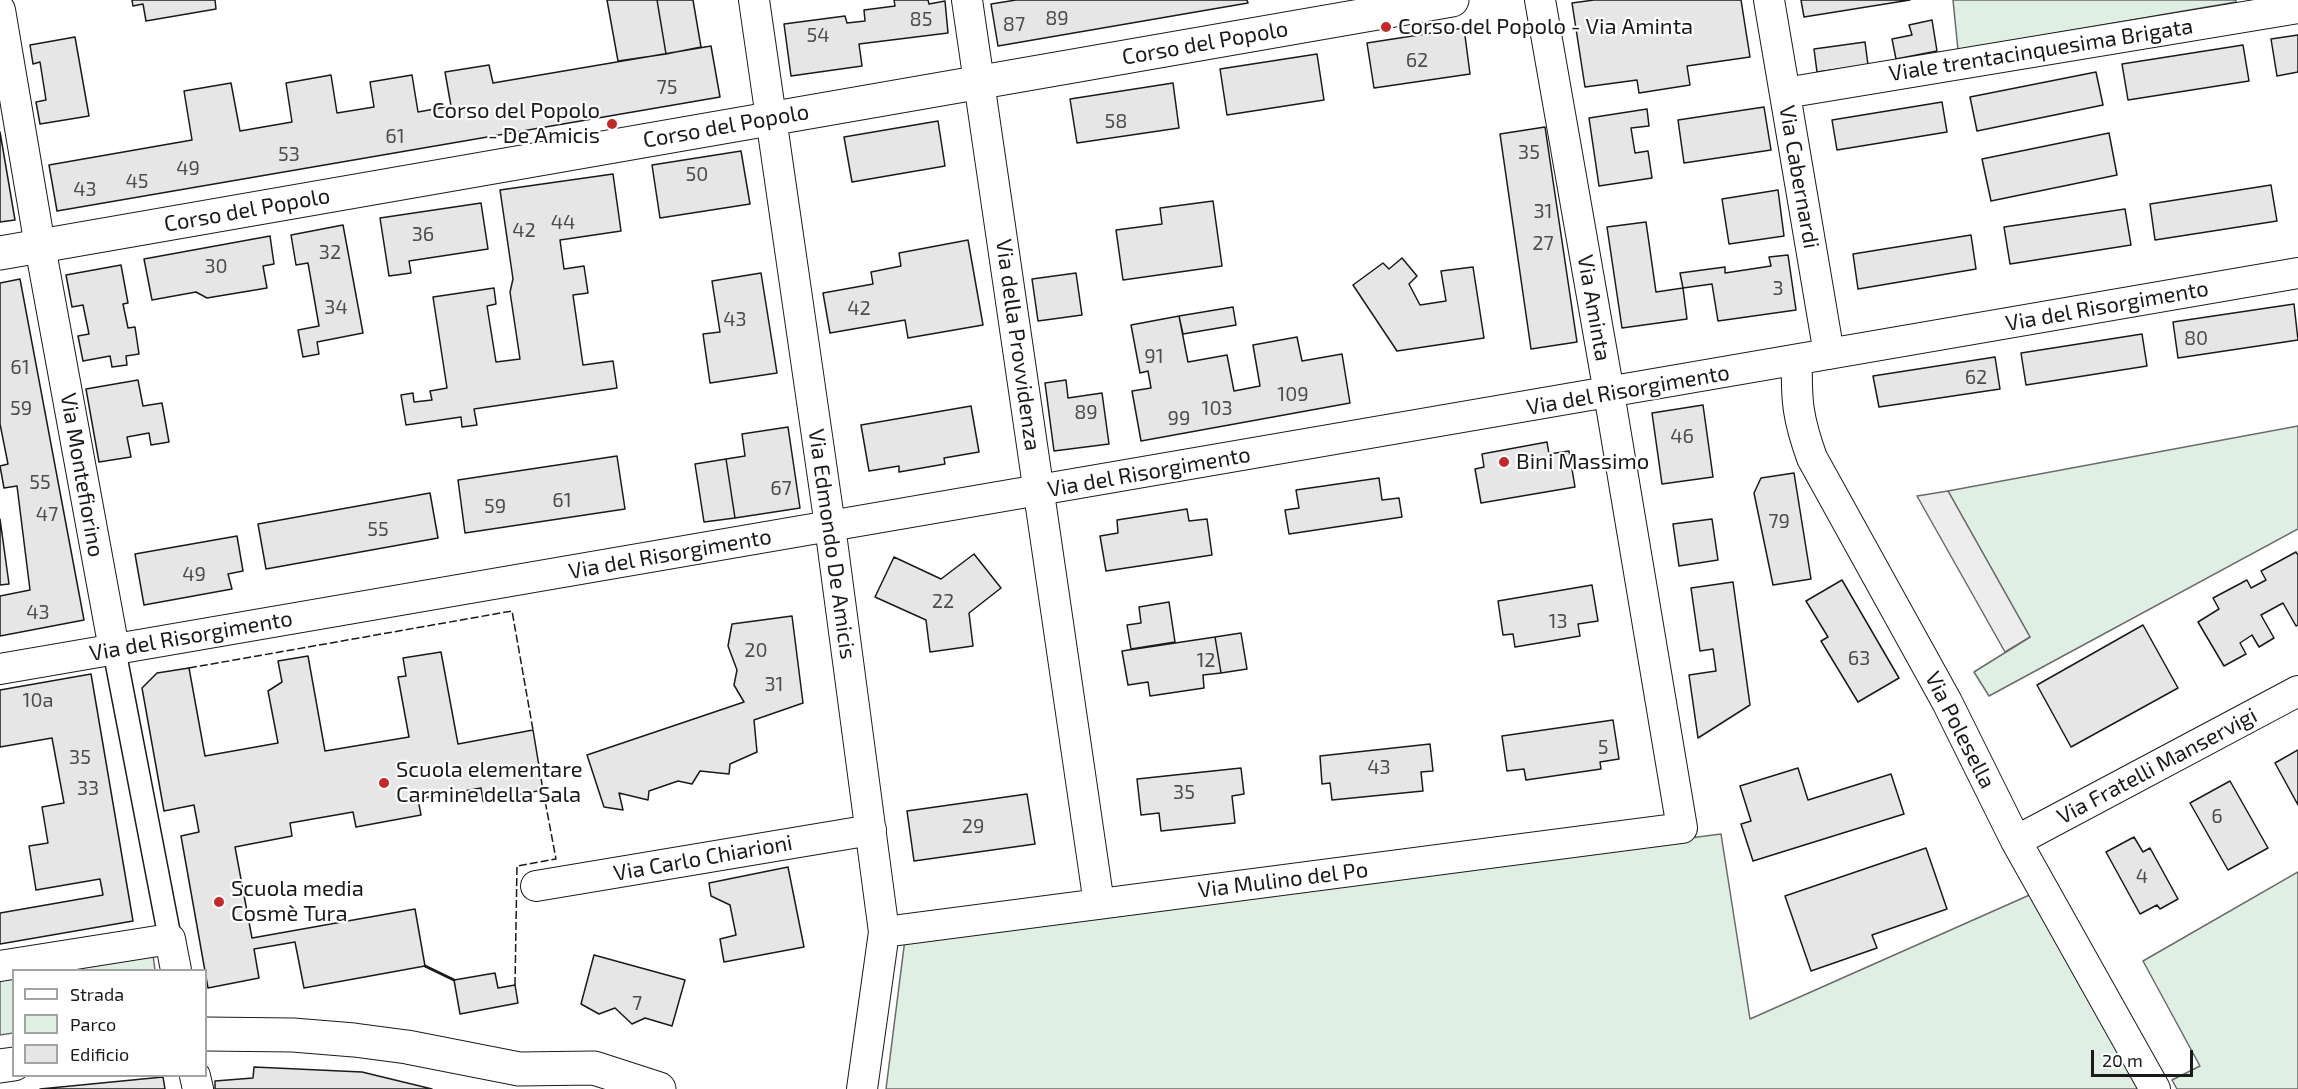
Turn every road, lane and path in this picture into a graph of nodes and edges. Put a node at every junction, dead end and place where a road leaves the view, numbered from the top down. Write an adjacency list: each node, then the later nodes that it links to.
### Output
1 (754, 0): 10 (street, Via Edmondo De Amicis)
2 (967, 0): 8 (street, Via della Provvidenza)
3 (1452, 0): 8 (street, Corso del Popolo)
4 (1540, 0): 16 (street, Via Aminta)
5 (1769, 0): 9 (street, Via Cabernardi)
6 (2298, 8): 9 (street, Viale trentacinquesima Brigata)
7 (0, 10): 11 (street, Via Montefiorino)
8 (979, 82): 10 (street, Corso del Popolo); 17 (street, Via della Provvidenza)
9 (1785, 93): 14 (street, Via Cabernardi)
10 (771, 119): 11 (street, Corso del Popolo); 18 (street, Via Edmondo De Amicis)
11 (40, 246): 12 (street, Corso del Popolo); 19 (street, Via Montefiorino)
12 (0, 253)
13 (2298, 273): 14 (street, Via del Risorgimento)
14 (1829, 354): 15 (street, Via del Risorgimento)
15 (1797, 361): 16 (street, Via del Risorgimento); 24 (street, Via Polesella)
16 (1609, 393): 17 (street, Via del Risorgimento); 22 (street, Via Aminta)
17 (1039, 490): 18 (street, Via del Risorgimento); 26 (street, Via della Provvidenza)
18 (830, 526): 19 (street, Via del Risorgimento); 23 (street, Via Edmondo De Amicis)
19 (114, 649): 20 (street, Via del Risorgimento); 28 (street, Via Montefiorino)
20 (0, 669)
21 (2298, 691): 24 (street, Via Fratelli Manservigi)
22 (1682, 828): 26 (street, Via Mulino del Po)
23 (871, 830): 25 (street, Via Carlo Chiarioni); 27 (street, Via Edmondo De Amicis)
24 (2016, 841): 36 (street, Via Polesella)
25 (536, 886)
26 (1099, 904): 27 (street, Via Mulino del Po)
27 (884, 932): 35 (street, Via Edmondo De Amicis)
28 (170, 939): 29 (street); 30 (street, Via Montefiorino)
29 (0, 966)
30 (176, 969)
31 (207, 1034): 32 (street)
32 (519, 1069): 33 (street); 34 (street)
33 (551, 1089)
34 (659, 1089)
35 (862, 1089)
36 (2155, 1089)

